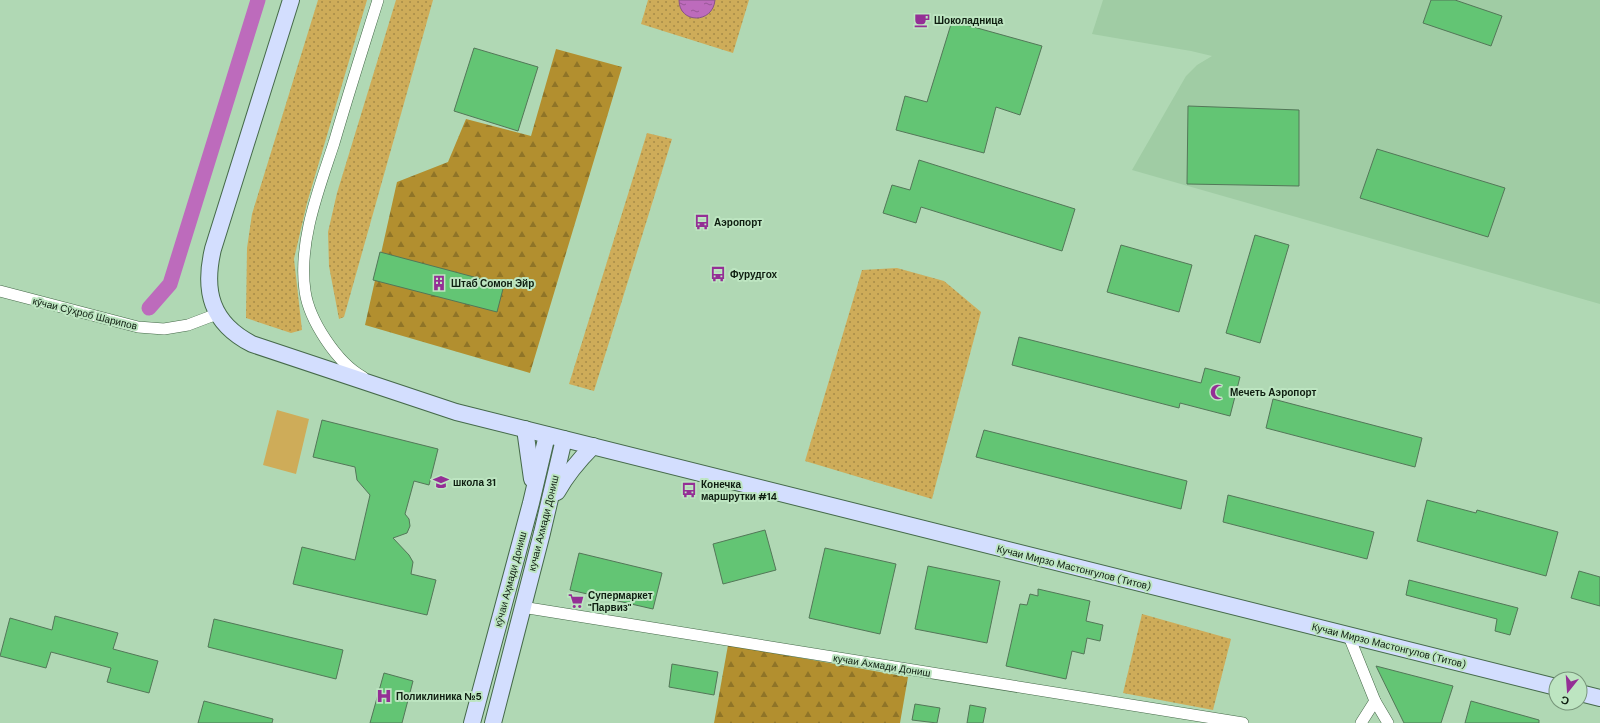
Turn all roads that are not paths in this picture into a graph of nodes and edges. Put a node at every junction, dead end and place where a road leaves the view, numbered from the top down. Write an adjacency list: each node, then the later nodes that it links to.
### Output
1 (291, 0): 4 (street)
2 (378, 0): 5 (street)
3 (0, 291): 4 (street, кӯчаи Сӯҳроб Шарипов)
4 (217, 314): 5 (street, Кучаи Мирзо Мастонгулов (Титов))
5 (383, 388): 6 (street, Кучаи Мирзо Мастонгулов (Титов))
6 (525, 429): 7 (street, Кучаи Мирзо Мастонгулов (Титов)); 10 (street)
7 (547, 435): 8 (street, Кучаи Мирзо Мастонгулов (Титов)); 10 (street, кӯчаи Аҳмади Дониш)
8 (564, 439): 9 (street, Кучаи Мирзо Мастонгулов (Титов)); 11 (street, кучаи Ахмади Дониш)
9 (593, 446): 11 (street); 13 (street, Кучаи Мирзо Мастонгулов (Титов))
10 (531, 503): 18 (street, кӯчаи Аҳмади Дониш)
11 (548, 508): 12 (street, кучаи Ахмади Дониш)
12 (522, 607): 19 (street, кучаи Ахмади Дониш); 20 (street, кучаи Ахмади Дониш)
13 (1348, 634): 14 (street, Кучаи Мирзо Мастонгулов (Титов)); 17 (street)
14 (1548, 685)
15 (1588, 695): 16 (street)
16 (1600, 698)
17 (1376, 701): 21 (street); 22 (street)
18 (472, 723)
19 (493, 723)
20 (1243, 723)
21 (1361, 723)
22 (1388, 723)

